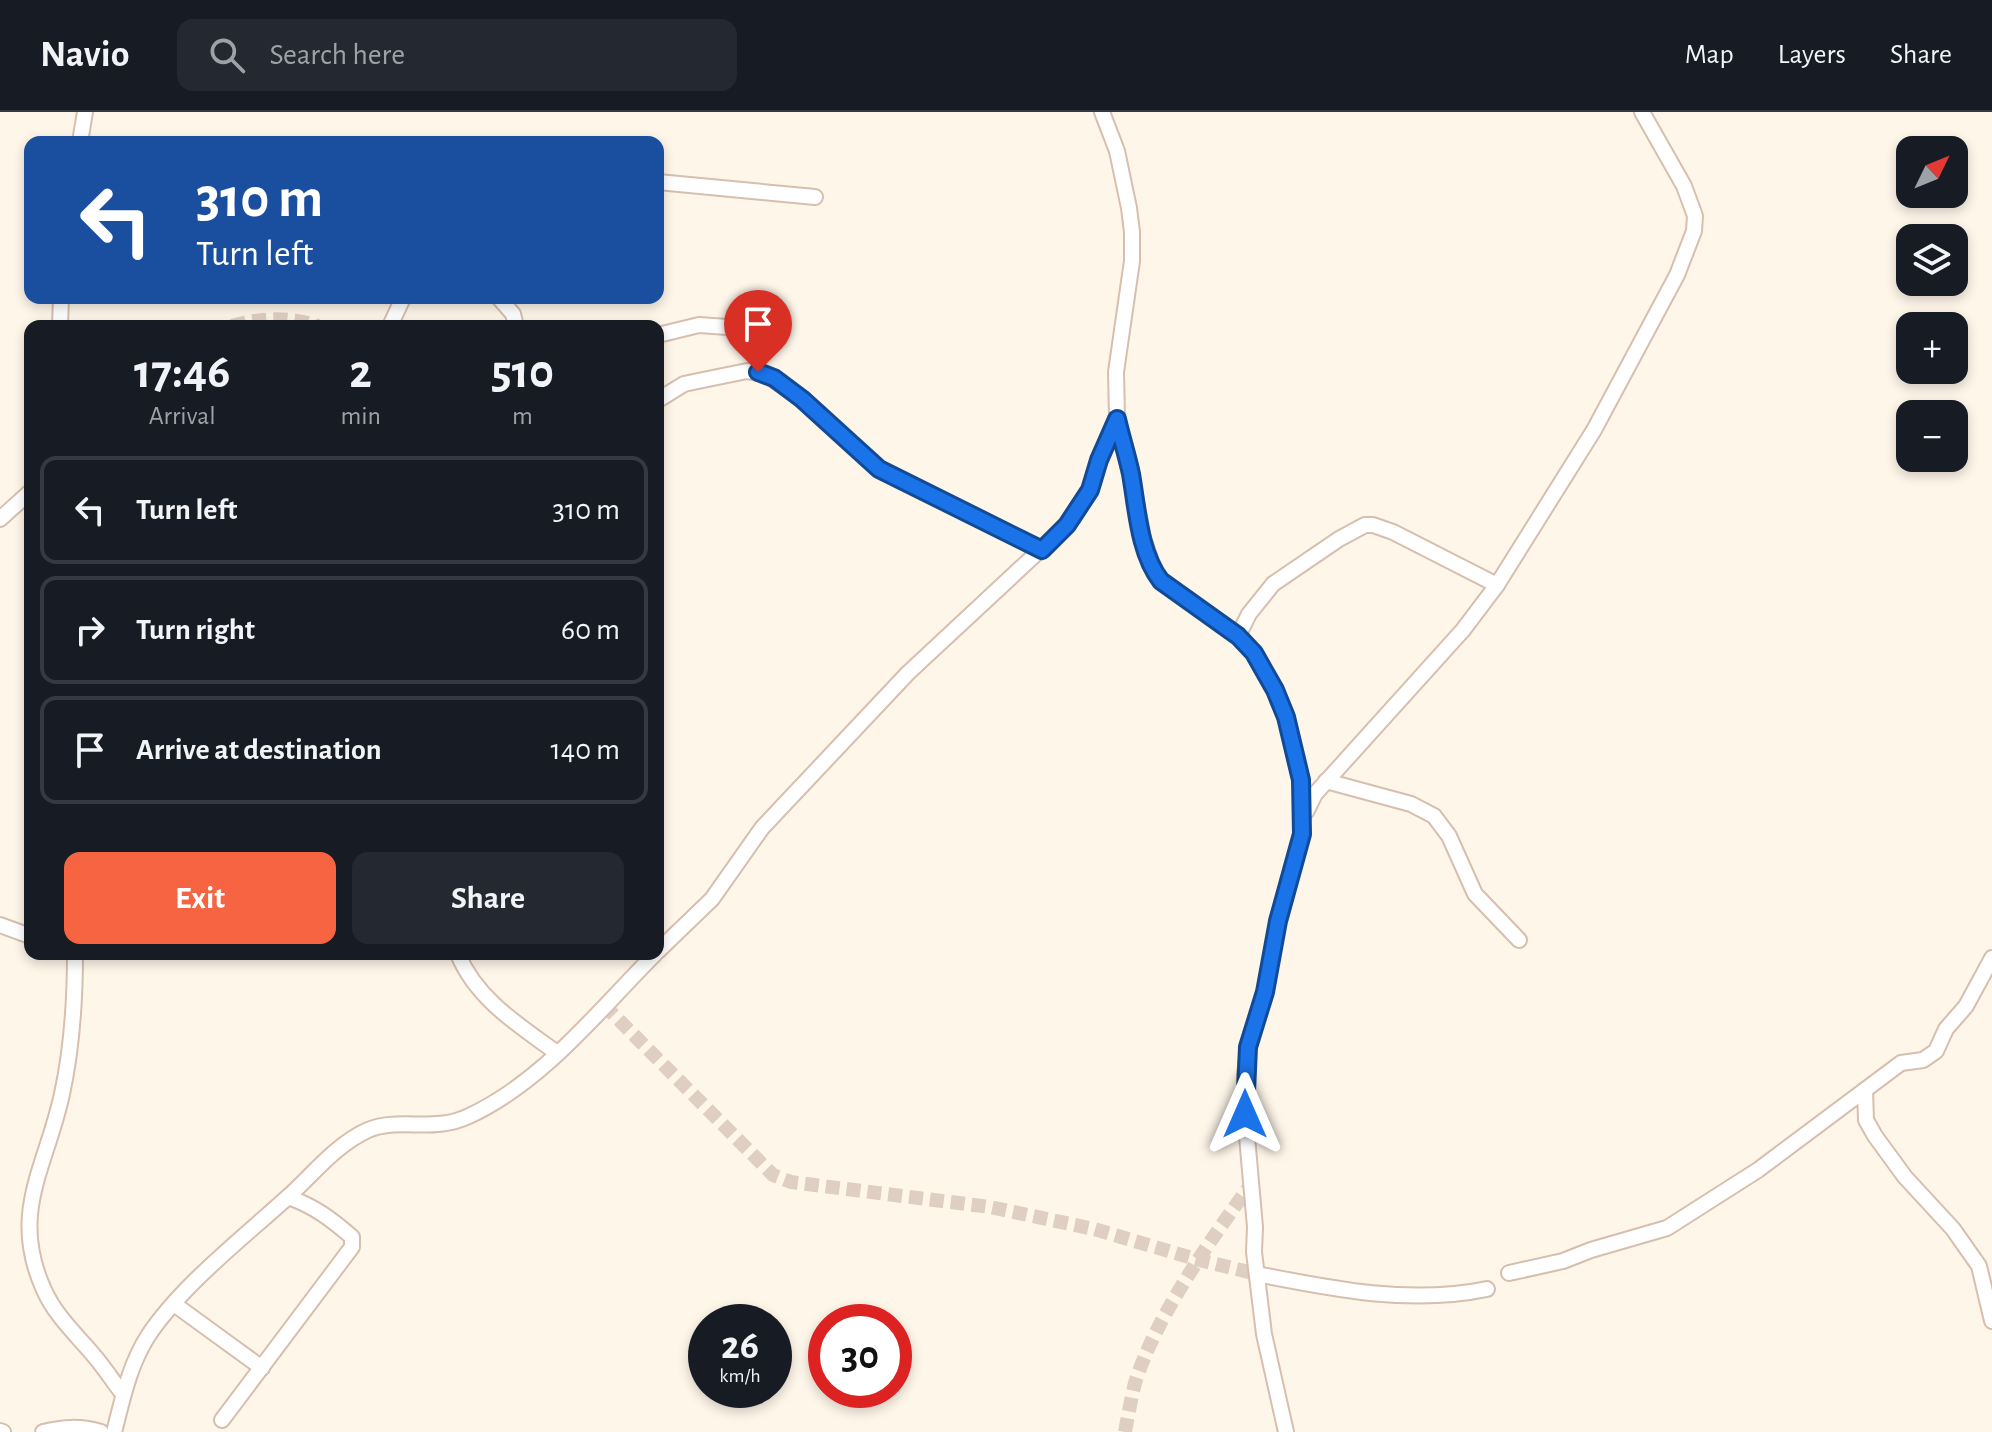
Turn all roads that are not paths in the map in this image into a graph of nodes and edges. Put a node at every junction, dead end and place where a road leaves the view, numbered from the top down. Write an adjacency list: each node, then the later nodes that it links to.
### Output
1 (85, 112): 4 (street)
2 (1102, 112): 10 (street)
3 (1642, 112): 14 (street)
4 (81, 136)
5 (664, 183): 6 (street)
6 (815, 197)
7 (727, 327): 8 (street)
8 (664, 334)
9 (664, 396): 13 (street)
10 (1117, 419): 13 (street); 15 (street)
11 (24, 497): 12 (street)
12 (0, 519)
13 (1042, 550): 21 (street)
14 (1497, 585): 15 (street); 16 (street)
15 (1238, 636): 17 (street)
16 (1326, 781): 17 (street); 20 (street)
17 (1304, 817): 30 (street)
18 (0, 925): 19 (street)
19 (24, 934)
20 (1519, 940)
21 (664, 944)
22 (1992, 958): 27 (street)
23 (75, 960): 35 (street)
24 (461, 960): 26 (street)
25 (648, 960): 26 (street)
26 (557, 1053): 28 (street)
27 (1865, 1090): 29 (street); 33 (street)
28 (288, 1197): 32 (street); 34 (street)
29 (1509, 1273)
30 (1257, 1274): 31 (street); 40 (street)
31 (1487, 1289)
32 (174, 1304): 34 (street); 35 (street)
33 (1992, 1321)
34 (262, 1368): 36 (street)
35 (122, 1393): 39 (street)
36 (222, 1420)
37 (43, 1432): 38 (street)
38 (101, 1432)
39 (114, 1432)
40 (1286, 1432)

